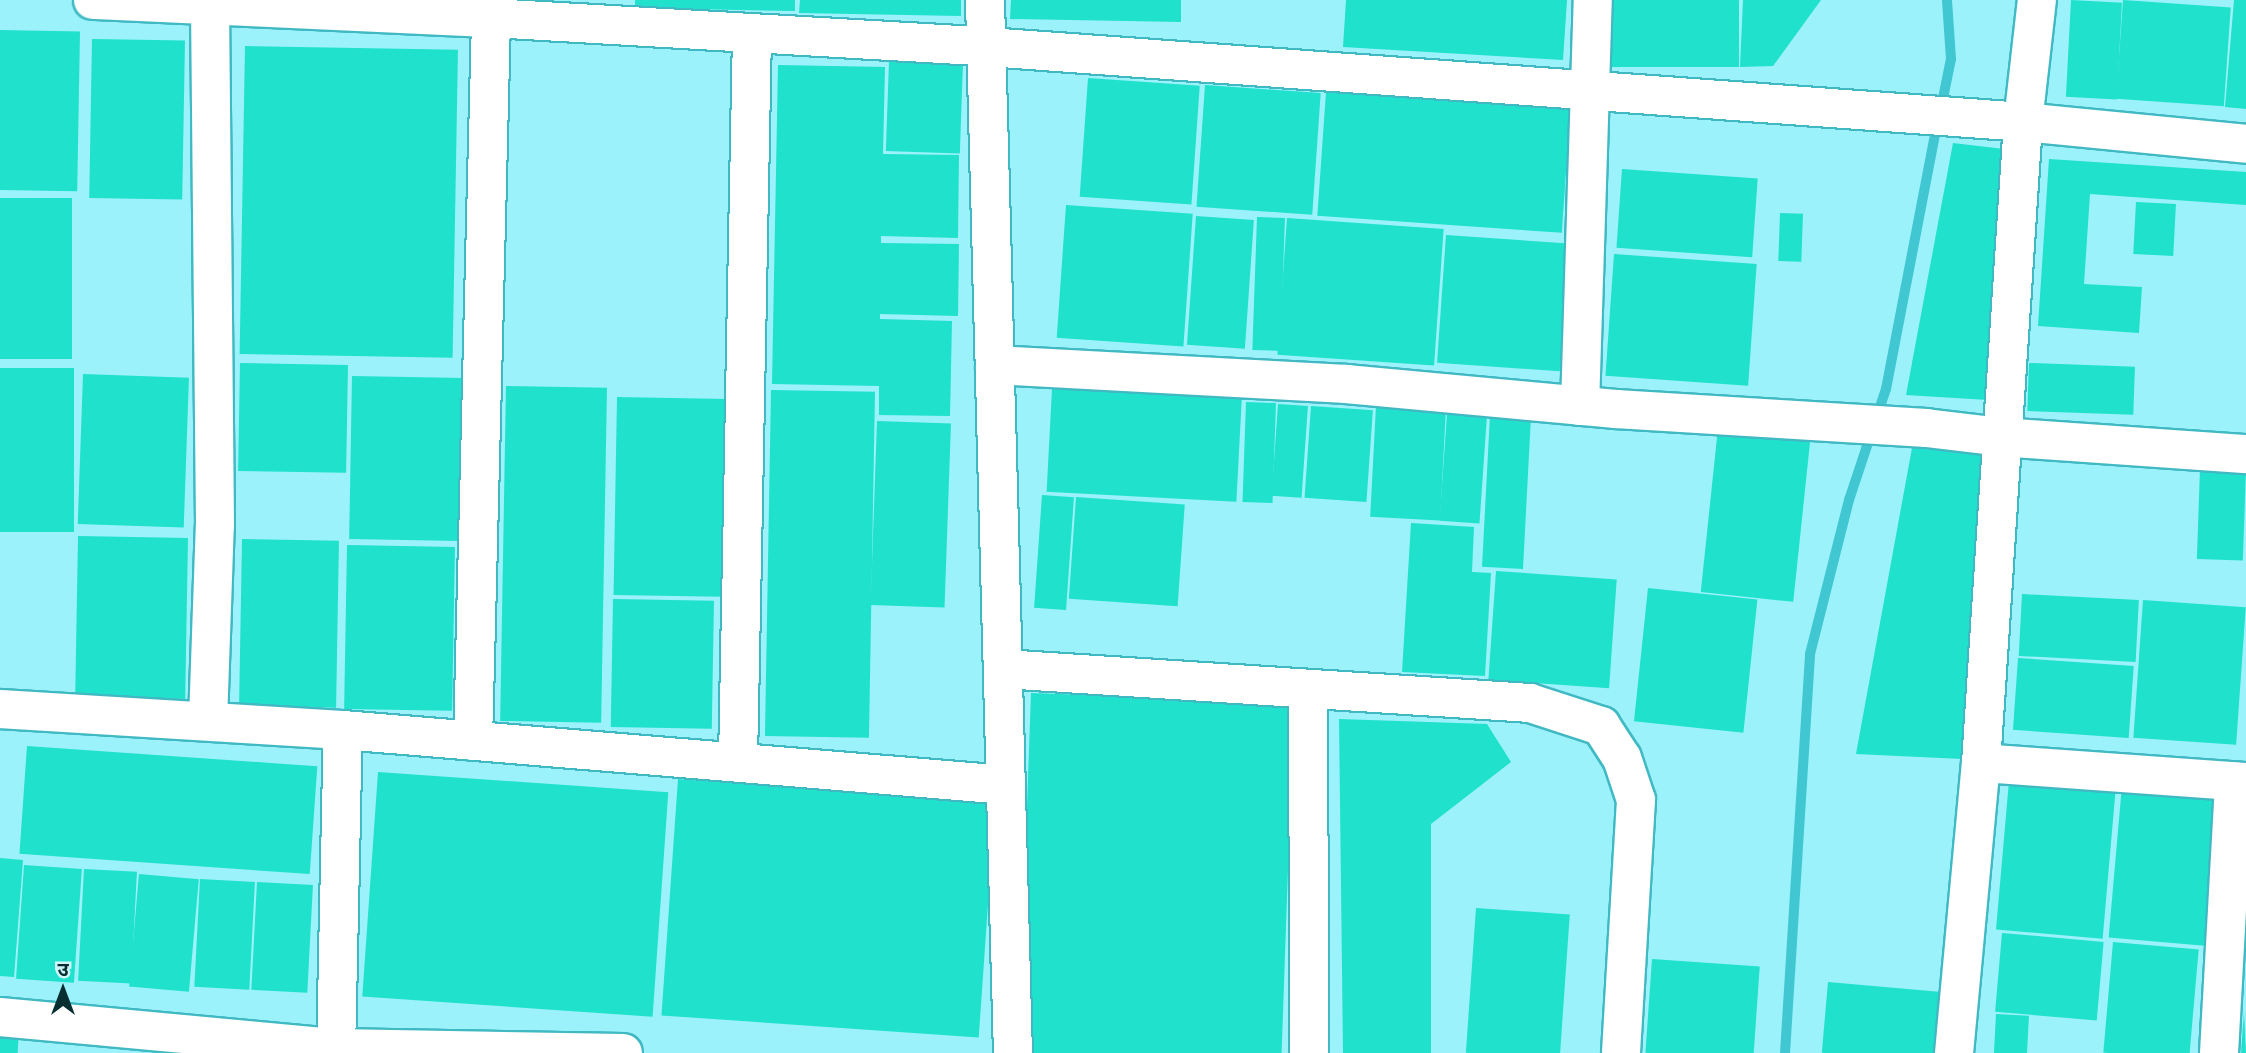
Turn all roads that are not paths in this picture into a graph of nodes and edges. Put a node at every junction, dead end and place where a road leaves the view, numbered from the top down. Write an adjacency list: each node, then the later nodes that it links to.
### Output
1 (93, 0): 5 (street)
2 (985, 0): 8 (street)
3 (1593, 0): 9 (street)
4 (2037, 0): 10 (street)
5 (210, 6): 6 (street); 19 (street)
6 (491, 18): 7 (street); 21 (street)
7 (752, 33): 8 (street); 22 (street)
8 (988, 47): 9 (street); 12 (street)
9 (1590, 91): 10 (street); 13 (street)
10 (2023, 122): 11 (street); 14 (street)
11 (2246, 144)
12 (995, 365): 13 (street); 16 (street)
13 (1580, 406): 14 (street)
14 (2001, 437): 15 (street); 23 (street)
15 (2246, 454)
16 (1003, 669): 17 (street); 25 (street)
17 (1308, 689): 30 (street); 31 (street)
18 (0, 709): 19 (street)
19 (208, 721): 20 (street)
20 (343, 730): 21 (street); 27 (street)
21 (473, 741): 22 (street)
22 (738, 762): 25 (street)
23 (1981, 763): 24 (street); 32 (street)
24 (2240, 782): 33 (street)
25 (1006, 785): 29 (street)
26 (0, 1017): 27 (street)
27 (336, 1051): 28 (street)
28 (623, 1053)
29 (1013, 1053)
30 (1309, 1053)
31 (1621, 1053)
32 (1954, 1053)
33 (2219, 1053)

